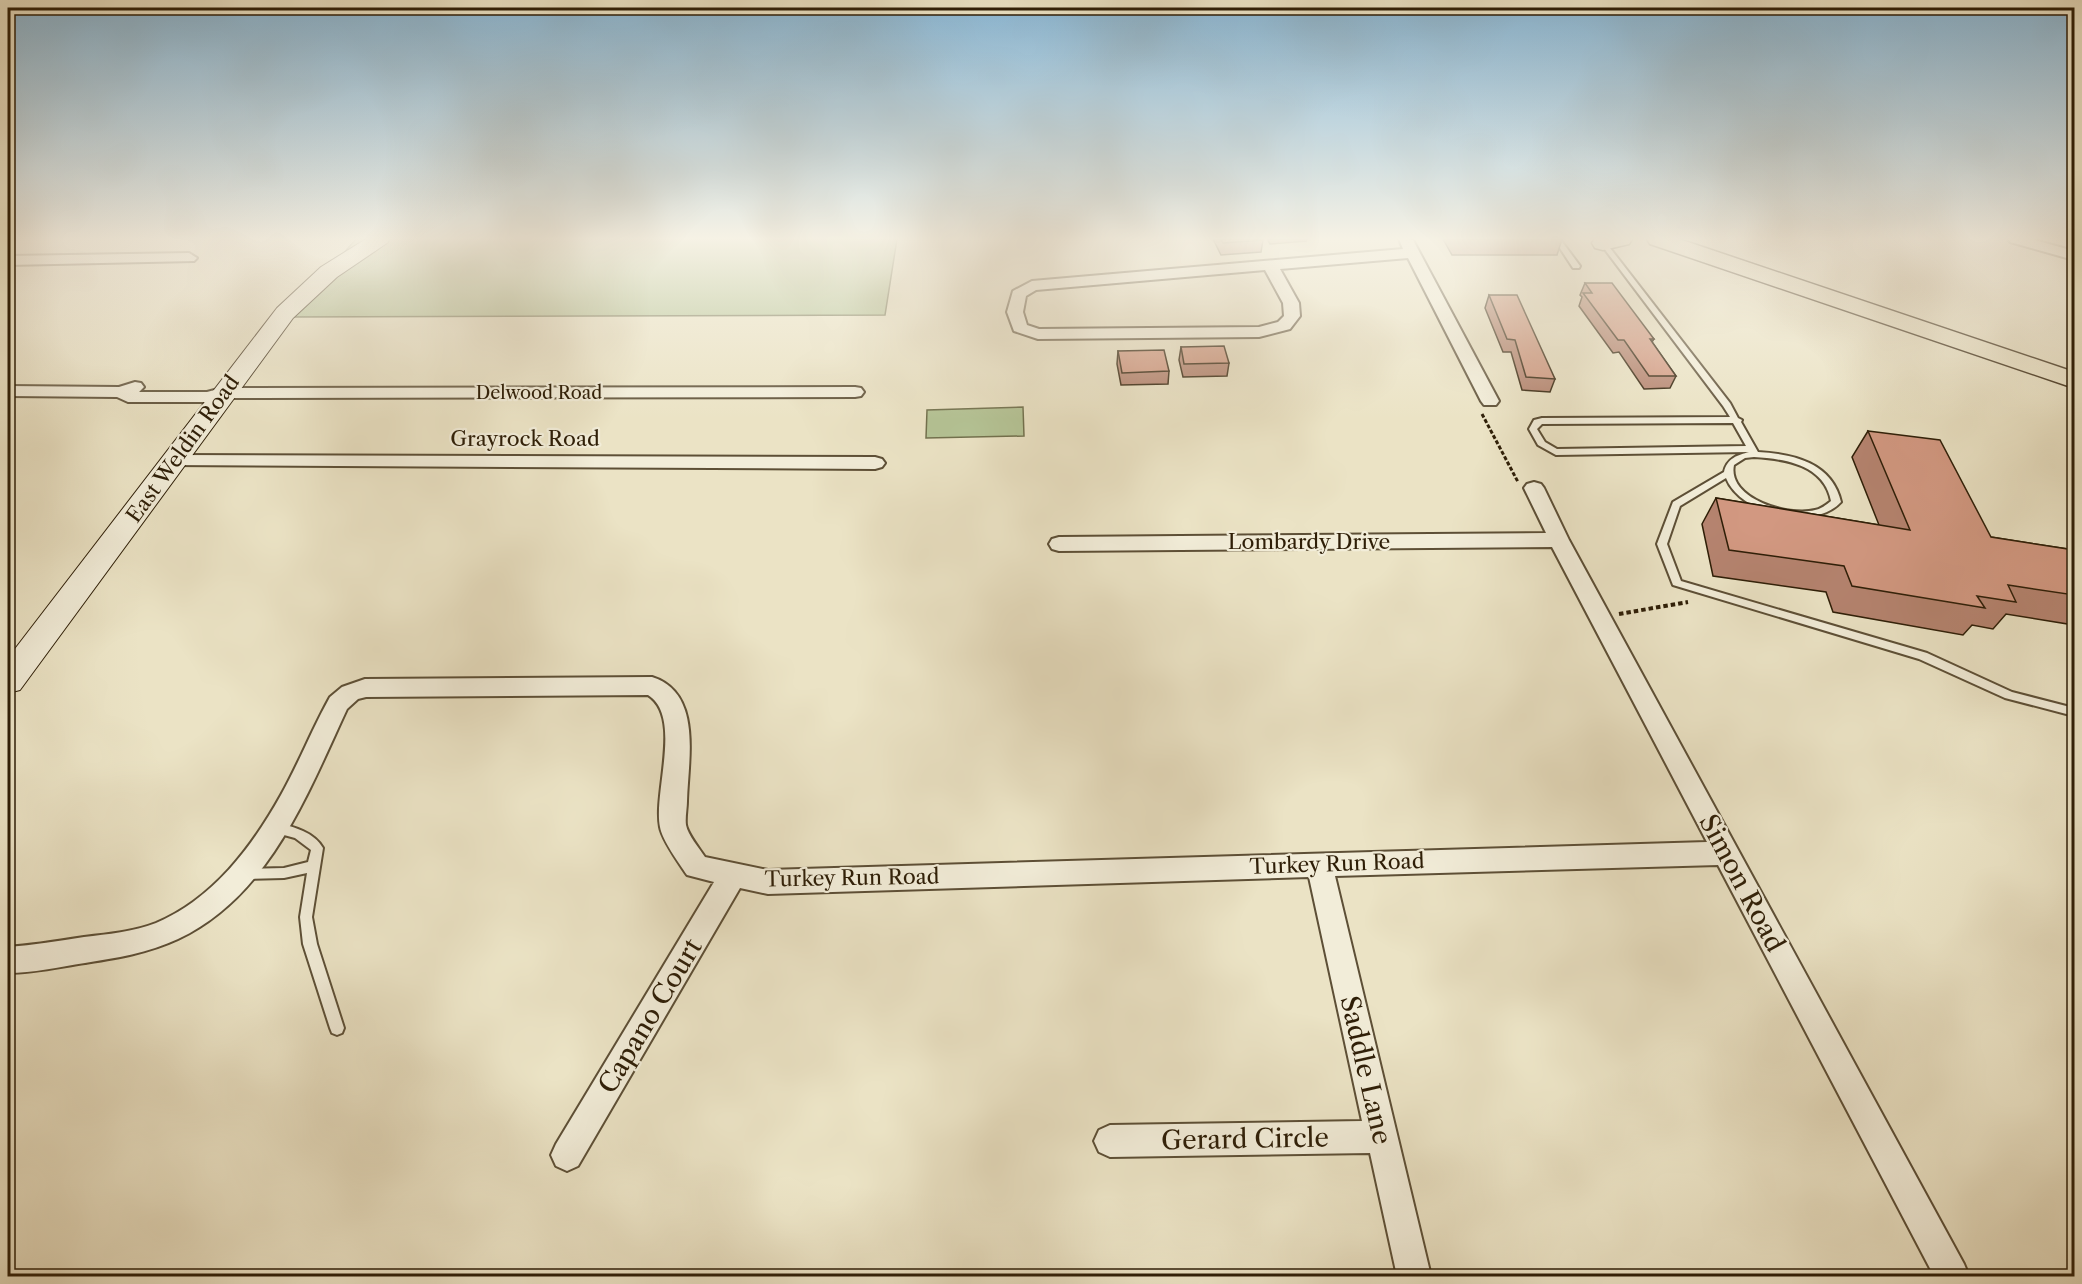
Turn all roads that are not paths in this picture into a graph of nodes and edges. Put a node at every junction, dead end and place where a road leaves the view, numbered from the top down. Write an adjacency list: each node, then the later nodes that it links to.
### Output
1 (298, 299): 12 (street, East Weldin Road)
2 (1018, 299): 3 (street)
3 (1289, 299)
4 (1437, 299): 13 (street)
5 (1651, 299): 14 (lane)
6 (1835, 299): 9 (main road)
7 (1870, 299): 8 (main road)
8 (2074, 366)
9 (2074, 380)
10 (8, 390): 12 (street, Delwood Road)
11 (855, 392): 12 (street, Delwood Road)
12 (222, 393): 16 (street, East Weldin Road)
13 (1486, 394)
14 (1738, 420): 15 (lane); 15 (lane)
15 (1753, 451): 18 (lane); 18 (lane)
16 (174, 461): 17 (street, Grayrock Road); 22 (street, East Weldin Road)
17 (875, 463)
18 (1728, 473): 23 (lane)
19 (1533, 488): 20 (street, Simon Road)
20 (1559, 540): 21 (street, Lombardy Drive); 25 (street, Simon Road)
21 (1059, 544)
22 (8, 681)
23 (2074, 712)
24 (277, 828): 27 (lane); 28 (street, Turkey Run Road); 29 (street, Turkey Run Road)
25 (1726, 853): 26 (street, Turkey Run Road); 36 (street, Simon Road)
26 (1319, 864): 29 (street, Turkey Run Road); 32 (street, Saddle Lane)
27 (314, 866): 28 (lane); 31 (lane)
28 (243, 874): 30 (street, Turkey Run Road)
29 (732, 876): 34 (street, Capano Court)
30 (8, 960)
31 (337, 1028)
32 (1381, 1137): 33 (street, Gerard Circle); 35 (street, Saddle Lane)
33 (1110, 1141)
34 (567, 1155)
35 (1414, 1276)
36 (1952, 1276)

